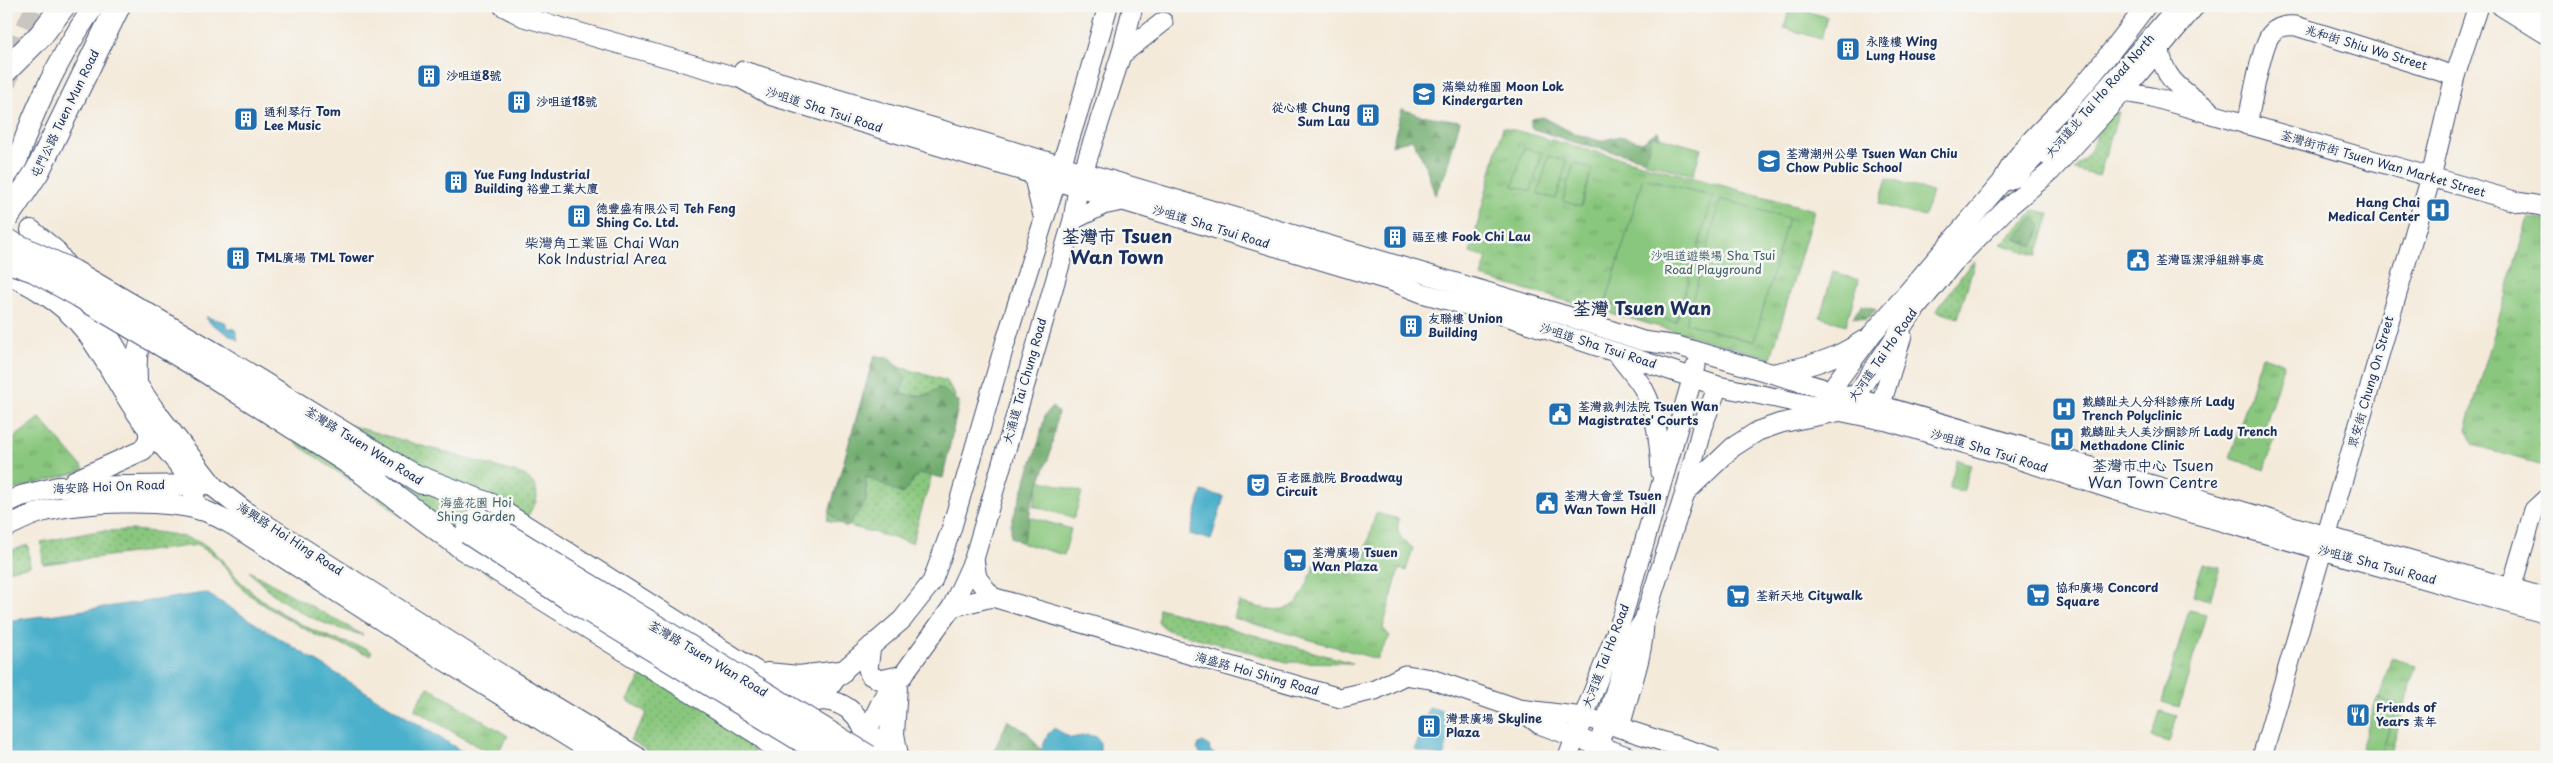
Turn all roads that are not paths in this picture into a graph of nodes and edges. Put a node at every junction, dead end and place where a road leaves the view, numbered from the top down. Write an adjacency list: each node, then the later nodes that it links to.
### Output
1 (63, 6): 21 (highway)
2 (94, 6): 32 (main road)
3 (118, 6): 32 (highway, 屯門公路 Tuen Mun Road, bridge)
4 (503, 6): 19 (main road)
5 (519, 6): 19 (main road)
6 (1108, 6): 26 (main road)
7 (1133, 6): 20 (main road, 大涌道 Tai Chung Road)
8 (2146, 6): 30 (main road, 大河道 Tai Ho Road)
9 (2164, 6): 30 (main road, 大河道北 Tai Ho Road North)
10 (2178, 6): 30 (main road, 大河道北 Tai Ho Road North)
11 (2196, 6): 18 (main road, 大河道 Tai Ho Road)
12 (2478, 6): 22 (main road, 眾安街 Chung On Street)
13 (2502, 6): 17 (main road)
14 (2536, 6): 15 (main road)
15 (2547, 13)
16 (1156, 28): 20 (main road)
17 (2547, 34)
18 (2160, 49): 23 (main road, 大河道 Tai Ho Road); 24 (main road, 荃灣街市街 Tsuen Wan Market Street)
19 (658, 50): 27 (main road, 沙咀道 Sha Tsui Road)
20 (1122, 55): 29 (main road, 大涌道 Tai Chung Road)
21 (6, 70)
22 (2455, 76): 25 (main road, 兆和街 Shiu Wo Street); 28 (main road, 眾安街 Chung On Street)
23 (2124, 92): 24 (main road, 荃灣街市街 Tsuen Wan Market Street); 34 (main road, 大河道 Tai Ho Road)
24 (2220, 118): 25 (main road, 荃灣街市街 Tsuen Wan Market Street)
25 (2247, 125): 28 (main road, 荃灣街市街 Tsuen Wan Market Street)
26 (1061, 165): 27 (main road, 沙咀道 Sha Tsui Road); 29 (main road, 沙咀道 Sha Tsui Road); 35 (main road)
27 (1035, 166): 35 (main road)
28 (2431, 177): 33 (main road, 荃灣街市街 Tsuen Wan Market Street); 65 (main road, 眾安街 Chung On Street)
29 (1082, 180): 31 (main road, 沙咀道 Sha Tsui Road); 36 (main road, 大涌道 Tai Chung Road)
30 (2013, 181): 34 (main road, 大河道 Tai Ho Road); 43 (main road, 大河道 Tai Ho Road)
31 (1110, 195): 36 (main road); 44 (main road, 沙咀道 Sha Tsui Road); 45 (main road, 沙咀道 Sha Tsui Road)
32 (10, 203): 37 (main road, 海興路 Hoi Hing Road)
33 (2547, 207)
34 (2007, 208): 41 (main road, 大河道 Tai Ho Road)
35 (1043, 216): 72 (main road)
36 (1073, 220): 66 (main road, 大涌道 Tai Chung Road)
37 (31, 230): 40 (main road); 47 (main road, 海興路 Hoi Hing Road)
38 (6, 241): 55 (highway, 荃灣路 Tsuen Wan Road, bridge)
39 (6, 260): 54 (highway, 荃灣路 Tsuen Wan Road, bridge)
40 (6, 274): 53 (main road)
41 (1908, 318): 50 (main road); 51 (main road, 大河道 Tai Ho Road)
42 (180, 322): 47 (main road)
43 (1872, 334): 46 (main road); 49 (main road, 大河道 Tai Ho Road)
44 (1617, 353): 45 (main road, 沙咀道 Sha Tsui Road); 59 (main road)
45 (1696, 365): 46 (main road, 沙咀道 Sha Tsui Road); 48 (main road, 沙咀道 Sha Tsui Road); 59 (main road, 大河道 Tai Ho Road)
46 (1770, 374): 49 (main road, 沙咀道 Sha Tsui Road)
47 (138, 386): 58 (main road, 海興路 Hoi Hing Road)
48 (1718, 386): 52 (main road, 沙咀道 Sha Tsui Road); 60 (main road, 大河道 Tai Ho Road)
49 (1830, 391): 51 (main road, 沙咀道 Sha Tsui Road); 52 (main road, 大河道 Tai Ho Road)
50 (1881, 404): 51 (main road, 沙咀道 Sha Tsui Road); 65 (main road, 沙咀道 Sha Tsui Road)
51 (1848, 405): 52 (main road, 沙咀道 Sha Tsui Road); 60 (main road, 大河道 Tai Ho Road); 65 (main road, 沙咀道 Sha Tsui Road)
52 (1817, 408)
53 (149, 430): 56 (main road); 57 (main road)
54 (364, 473): 83 (highway); 87 (highway, 荃灣路 Tsuen Wan Road, bridge)
55 (409, 474): 73 (highway); 81 (highway, 荃灣路 Tsuen Wan Road, bridge)
56 (192, 484): 57 (main road, 海安路 Hoi On Road); 58 (main road, 海安路 Hoi On Road); 63 (main road)
57 (58, 487): 62 (main road, 海安路 Hoi On Road)
58 (214, 487): 63 (main road); 86 (main road, 海興路 Hoi Hing Road)
59 (1661, 492): 78 (main road, 大河道 Tai Ho Road)
60 (1685, 493): 79 (main road, 大河道 Tai Ho Road)
61 (2547, 498): 67 (main road)
62 (6, 503)
63 (203, 511): 64 (main road, 海安路 Hoi On Road); 85 (main road, 海興路 Hoi Hing Road)
64 (6, 527)
65 (2323, 542): 67 (main road, 沙咀道 Sha Tsui Road); 91 (main road, 眾安街 Chung On Street)
66 (972, 571): 68 (main road); 70 (main road, 大涌道 Tai Chung Road)
67 (2509, 595): 69 (main road, 沙咀道 Sha Tsui Road); 71 (main road, 沙咀道 Sha Tsui Road)
68 (992, 597): 70 (main road); 77 (main road, 海盛路 Hoi Shing Road)
69 (2547, 598)
70 (952, 607): 75 (main road, 大涌道 Tai Chung Road)
71 (2547, 614)
72 (871, 646): 74 (main road); 75 (main road)
73 (756, 673): 74 (highway); 76 (highway)
74 (840, 673): 76 (main road)
75 (899, 680): 81 (main road, 大涌道 Tai Chung Road); 84 (highway)
76 (820, 699): 81 (main road); 83 (main road)
77 (1519, 709): 78 (main road, 海盛路 Hoi Shing Road); 80 (main road, 海盛路 Hoi Shing Road)
78 (1583, 717): 79 (main road, 海盛路 Hoi Shing Road); 80 (main road, 大河道 Tai Ho Road)
79 (1613, 725): 82 (main road, 大河道 Tai Ho Road); 90 (main road, 海盛路 Hoi Shing Road)
80 (1575, 737): 82 (main road, 海盛路 Hoi Shing Road); 88 (main road, 大河道 Tai Ho Road)
81 (867, 745): 84 (highway, 荃灣路 Tsuen Wan Road)
82 (1596, 751): 89 (main road, 海盛路 Hoi Shing Road)
83 (782, 756)
84 (897, 756)
85 (601, 757)
86 (637, 757)
87 (830, 757)
88 (1568, 757)
89 (1629, 757)
90 (1711, 757)
91 (2262, 757)

